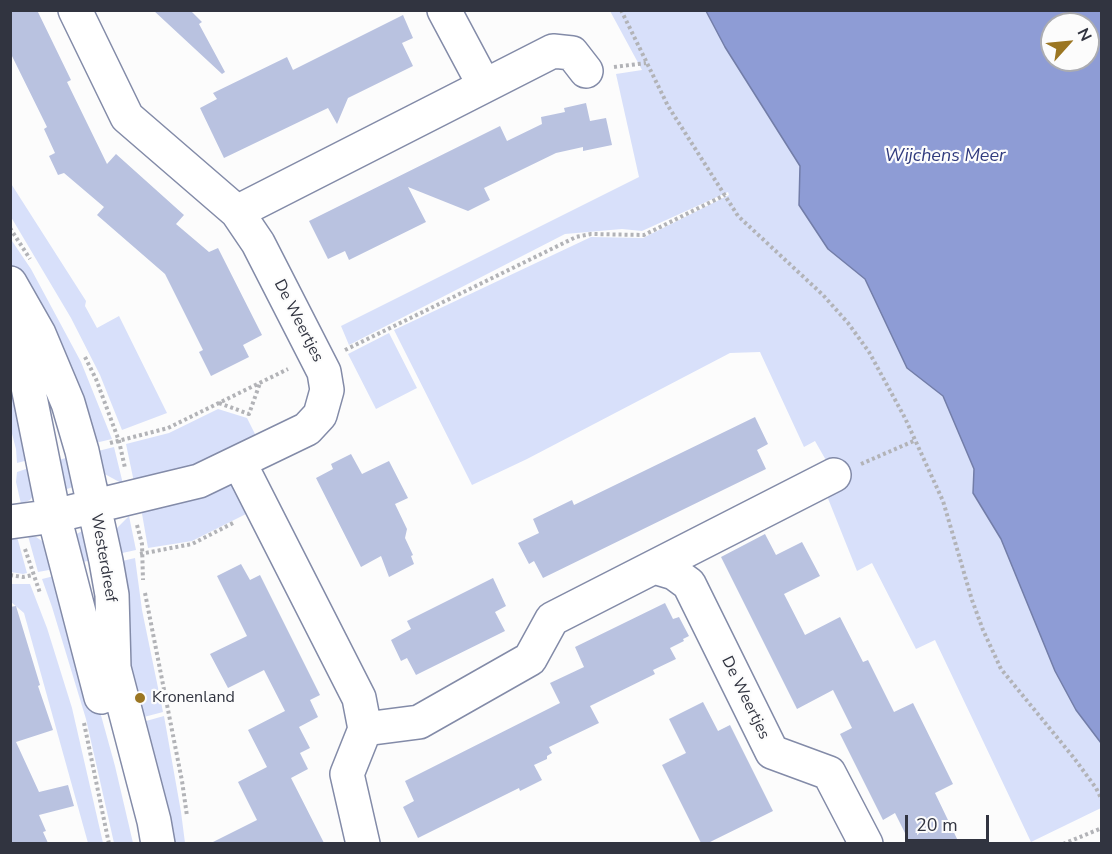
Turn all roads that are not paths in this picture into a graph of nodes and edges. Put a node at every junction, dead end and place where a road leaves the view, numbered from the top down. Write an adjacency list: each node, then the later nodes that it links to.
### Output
1 (75, 10): 5 (street, De Weertjes)
2 (444, 10): 4 (street)
3 (586, 71): 4 (street)
4 (484, 85): 5 (street)
5 (237, 212): 8 (street, De Weertjes)
6 (10, 283): 10 (street, Westerdreef)
7 (10, 326): 11 (street, Westerdreef)
8 (238, 462): 10 (street, De Weertjes); 14 (street)
9 (834, 475): 13 (street)
10 (95, 507): 11 (street, De Weertjes); 16 (street, Westerdreef)
11 (54, 516): 12 (street); 15 (street, Westerdreef)
12 (10, 522)
13 (654, 567): 14 (street); 18 (street, De Weertjes)
14 (365, 729): 17 (street)
15 (138, 843)
16 (158, 843)
17 (363, 843)
18 (866, 843)

